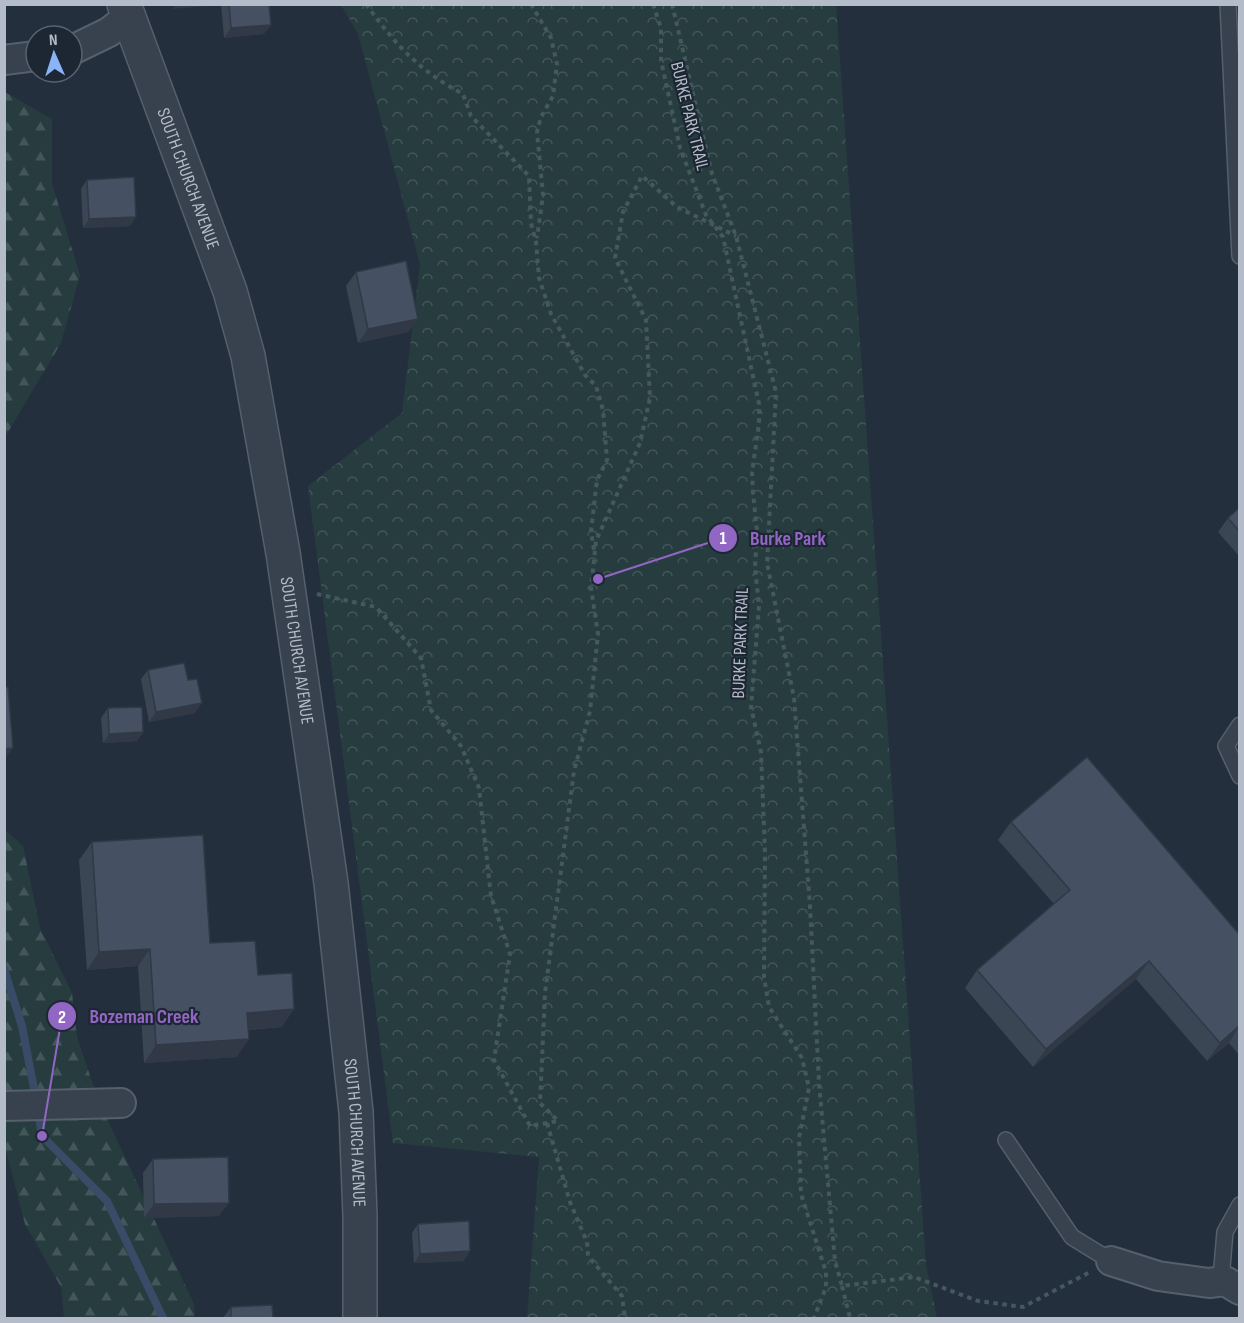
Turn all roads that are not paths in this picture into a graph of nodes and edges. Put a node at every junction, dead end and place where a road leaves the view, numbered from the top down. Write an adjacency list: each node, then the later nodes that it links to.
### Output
1 (1228, 4): 6 (lane)
2 (126, 11): 3 (street); 15 (street, SOUTH CHURCH AVENUE)
3 (84, 44)
4 (24, 58): 5 (street)
5 (4, 60)
6 (1239, 256)
7 (1239, 725): 8 (lane)
8 (1239, 776)
9 (121, 1103): 10 (street)
10 (12, 1106)
11 (1005, 1140): 13 (lane)
12 (1239, 1205): 14 (lane)
13 (1111, 1261): 14 (street)
14 (1232, 1286)
15 (360, 1318)

